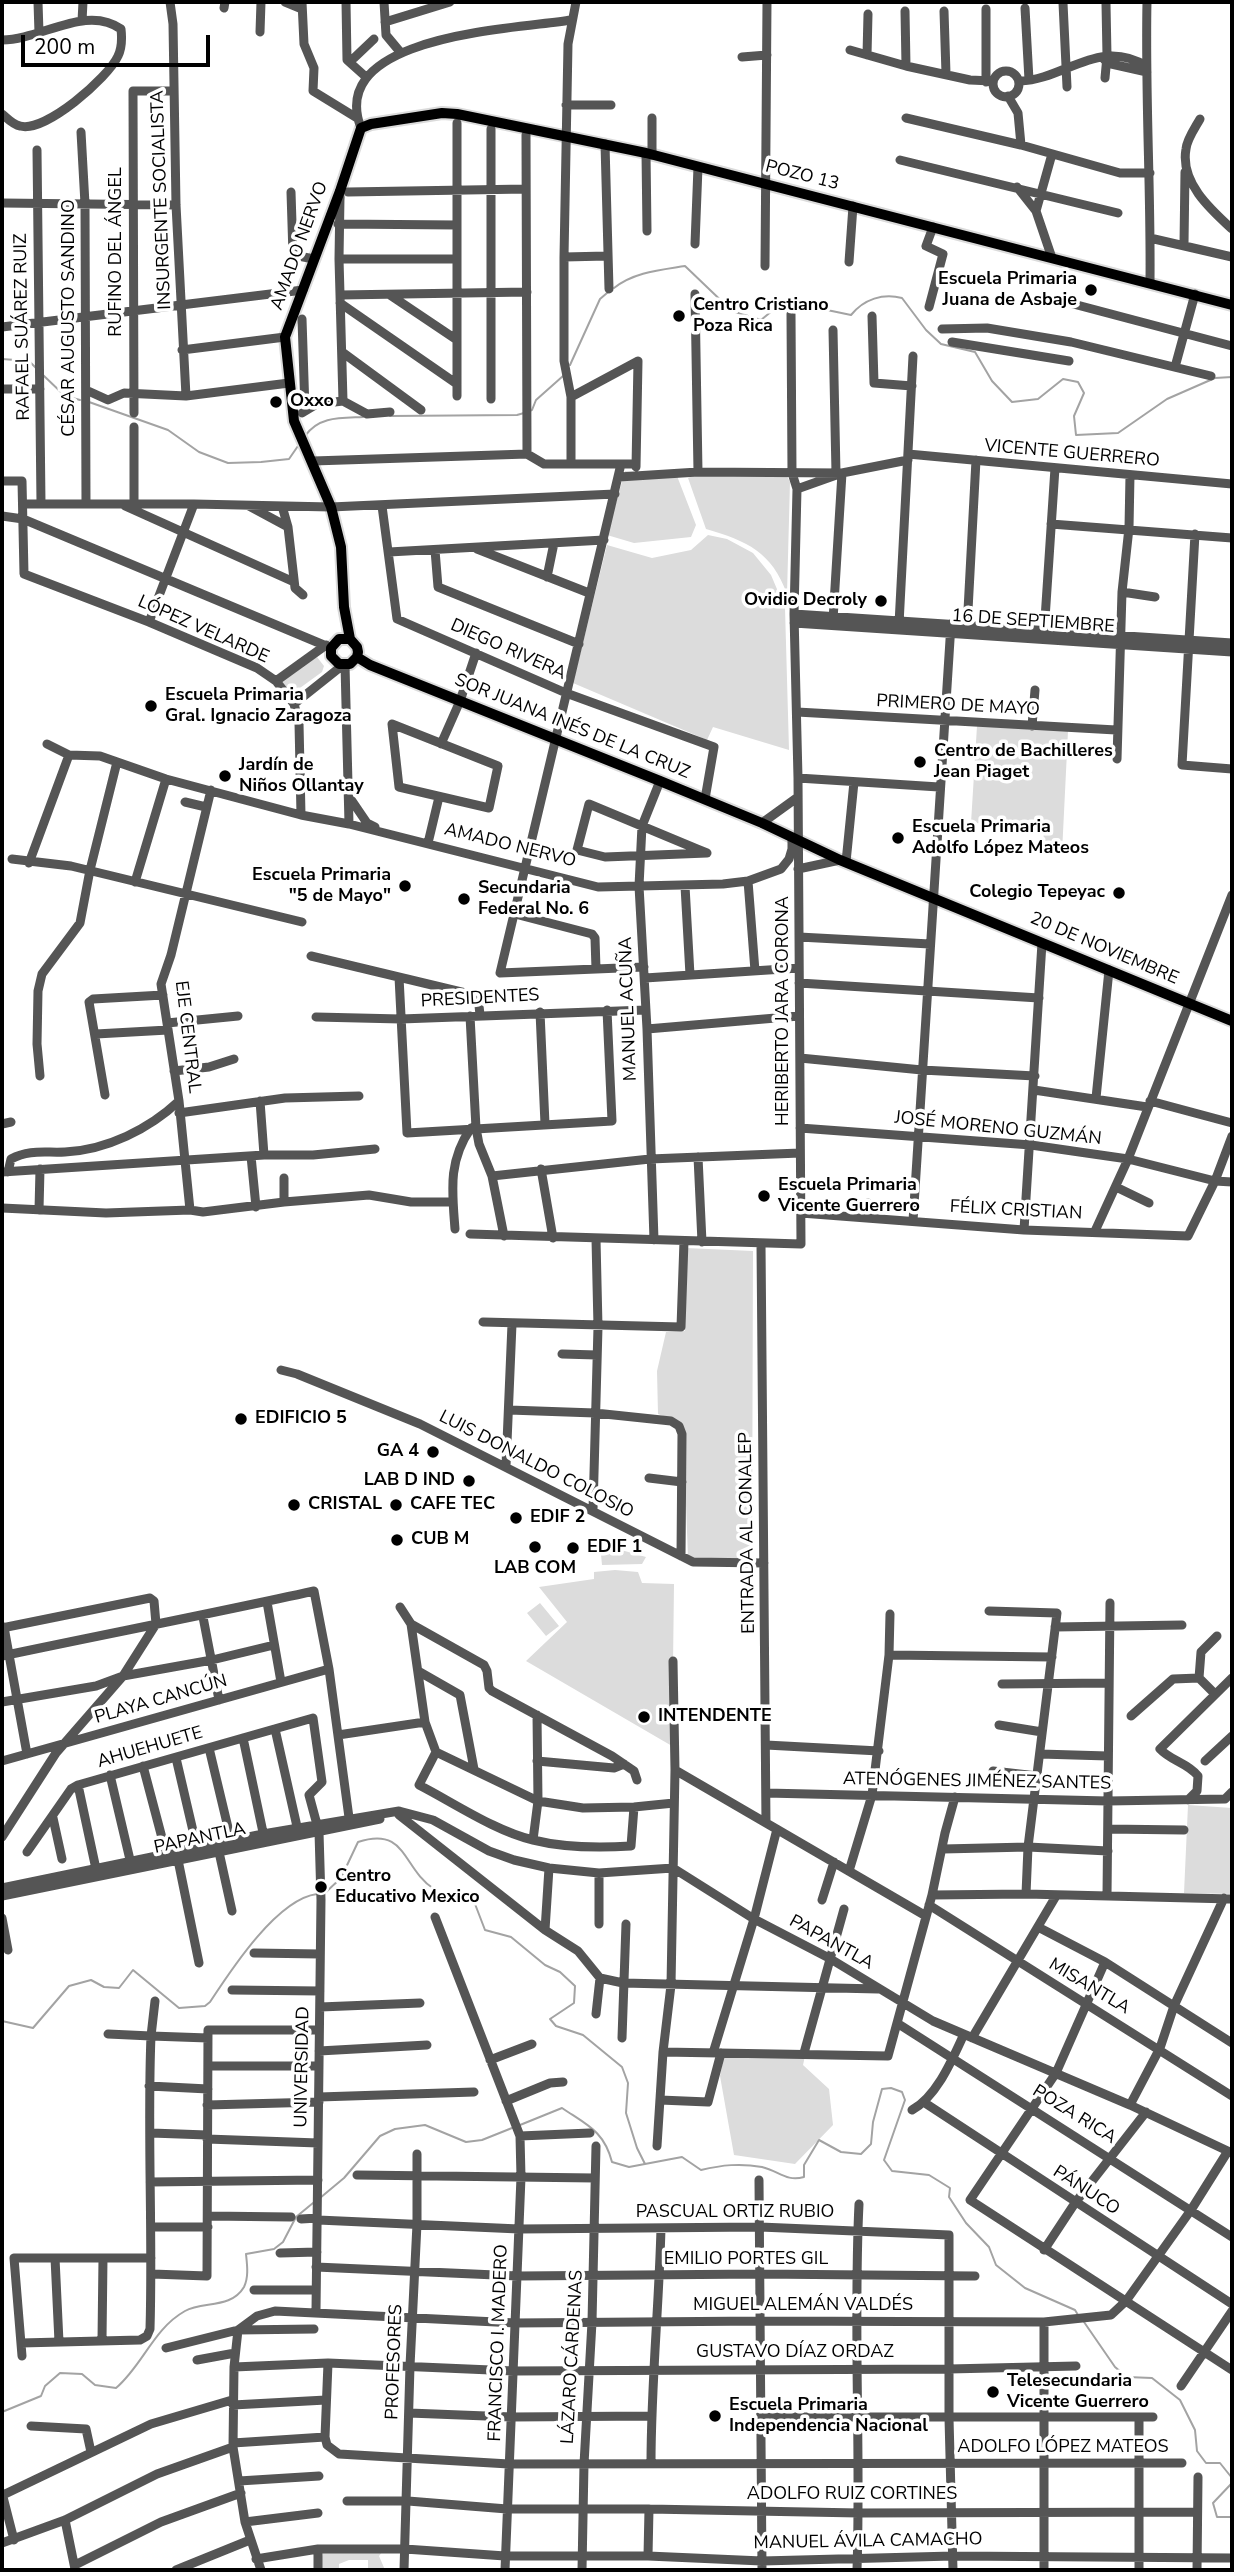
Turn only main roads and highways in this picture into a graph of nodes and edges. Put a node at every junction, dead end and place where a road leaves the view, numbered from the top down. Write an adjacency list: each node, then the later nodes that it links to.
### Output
1 (359, 123): 2 (main road, POZO 13); 3 (main road, AMADO NERVO)
2 (1232, 305)
3 (350, 639): 4 (main road, AMADO NERVO); 4 (main road)
4 (357, 657): 5 (main road, SOR JUANA INÉS DE LA CRUZ)
5 (795, 839): 6 (main road, 20 DE NOVIEMBRE)
6 (1232, 1020)

